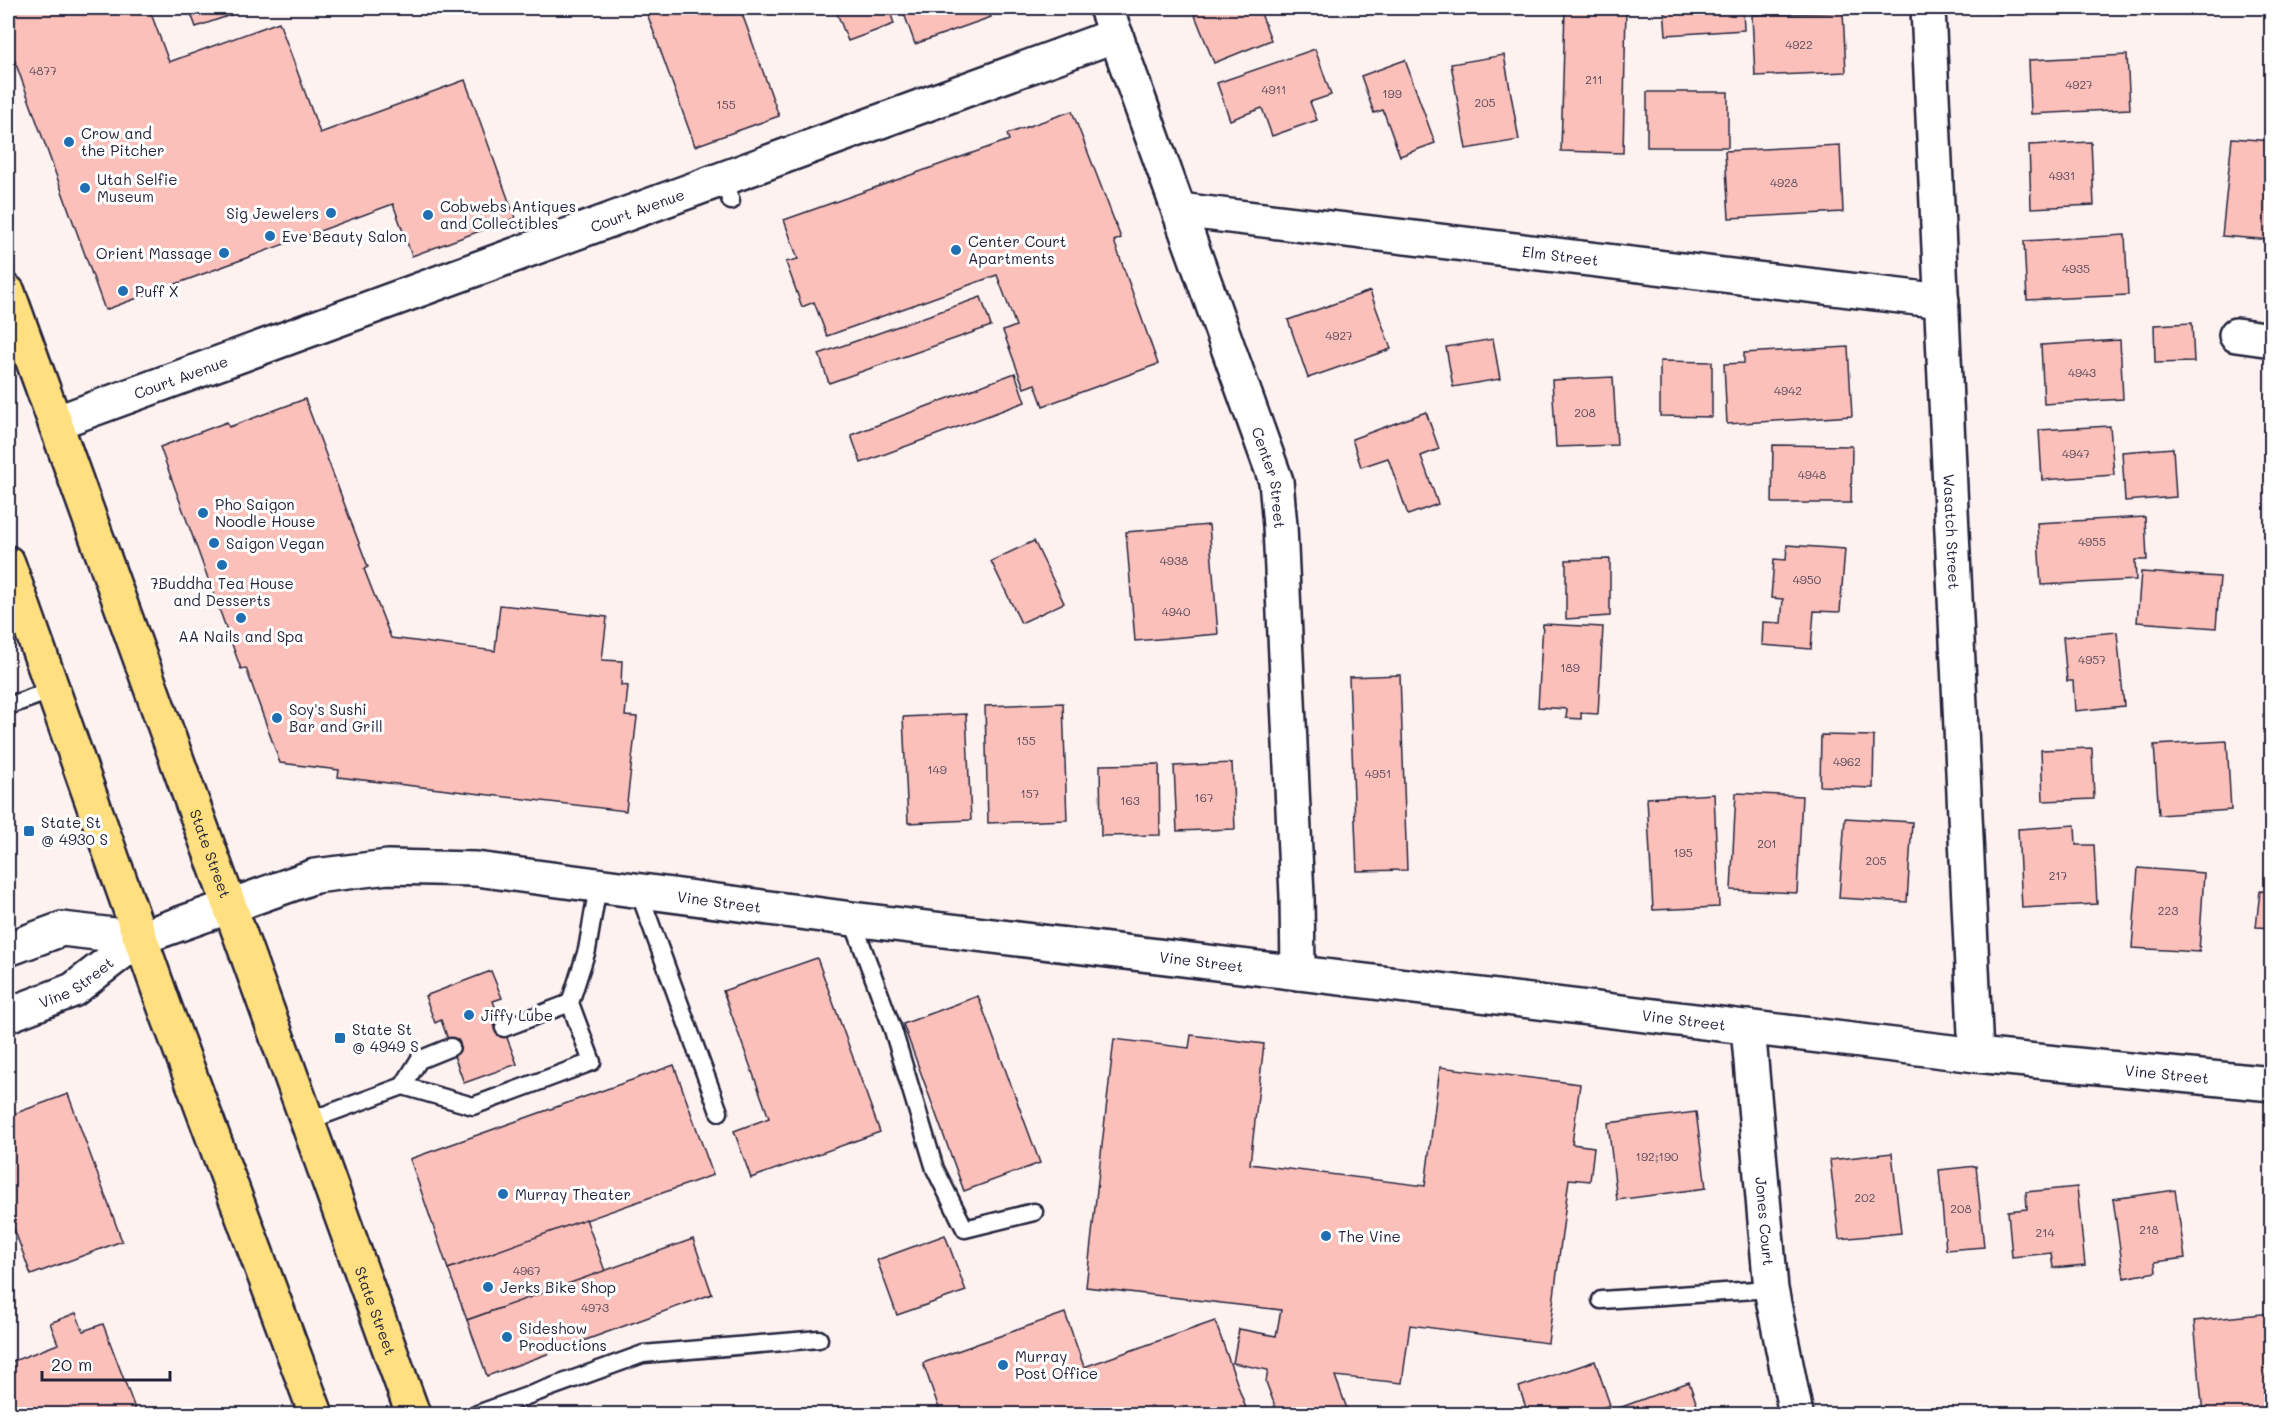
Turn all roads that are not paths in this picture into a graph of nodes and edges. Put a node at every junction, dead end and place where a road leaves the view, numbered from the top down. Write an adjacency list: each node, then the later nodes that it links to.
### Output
1 (1928, 8): 5 (street, Wasatch Street)
2 (1111, 21): 3 (street, Center Street); 8 (street, Court Avenue)
3 (1179, 210): 5 (street, Elm Street); 18 (street, Center Street)
4 (8, 292): 8 (main road, State Street)
5 (1942, 301): 24 (street, Wasatch Street)
6 (2236, 335): 7 (street)
7 (2271, 340)
8 (55, 423): 14 (main road, State Street)
9 (8, 563): 10 (main road)
10 (53, 690): 11 (lane); 16 (main road)
11 (8, 706)
12 (598, 886): 13 (street, Vine Street); 14 (street, Vine Street); 19 (lane)
13 (639, 892): 15 (street, Vine Street); 27 (lane)
14 (230, 906): 16 (street, Vine Street); 28 (main road, State Street)
15 (852, 919): 18 (street, Vine Street); 29 (lane)
16 (140, 938): 17 (street, Vine Street); 20 (street, Vine Street); 33 (main road)
17 (8, 949)
18 (1298, 973): 21 (street, Vine Street)
19 (570, 1003): 22 (lane); 26 (lane)
20 (8, 1015)
21 (1748, 1027): 24 (street, Vine Street); 30 (street, Jones Court)
22 (504, 1028)
23 (451, 1047): 26 (lane)
24 (1976, 1055): 25 (street, Vine Street)
25 (2271, 1084)
26 (403, 1086): 28 (lane)
27 (719, 1113)
28 (308, 1121): 34 (main road, State Street)
29 (1034, 1212)
30 (1771, 1289): 31 (lane); 36 (street, Jones Court)
31 (1601, 1300)
32 (819, 1339): 35 (lane)
33 (316, 1414)
34 (413, 1414)
35 (477, 1414)
36 (1796, 1414)

